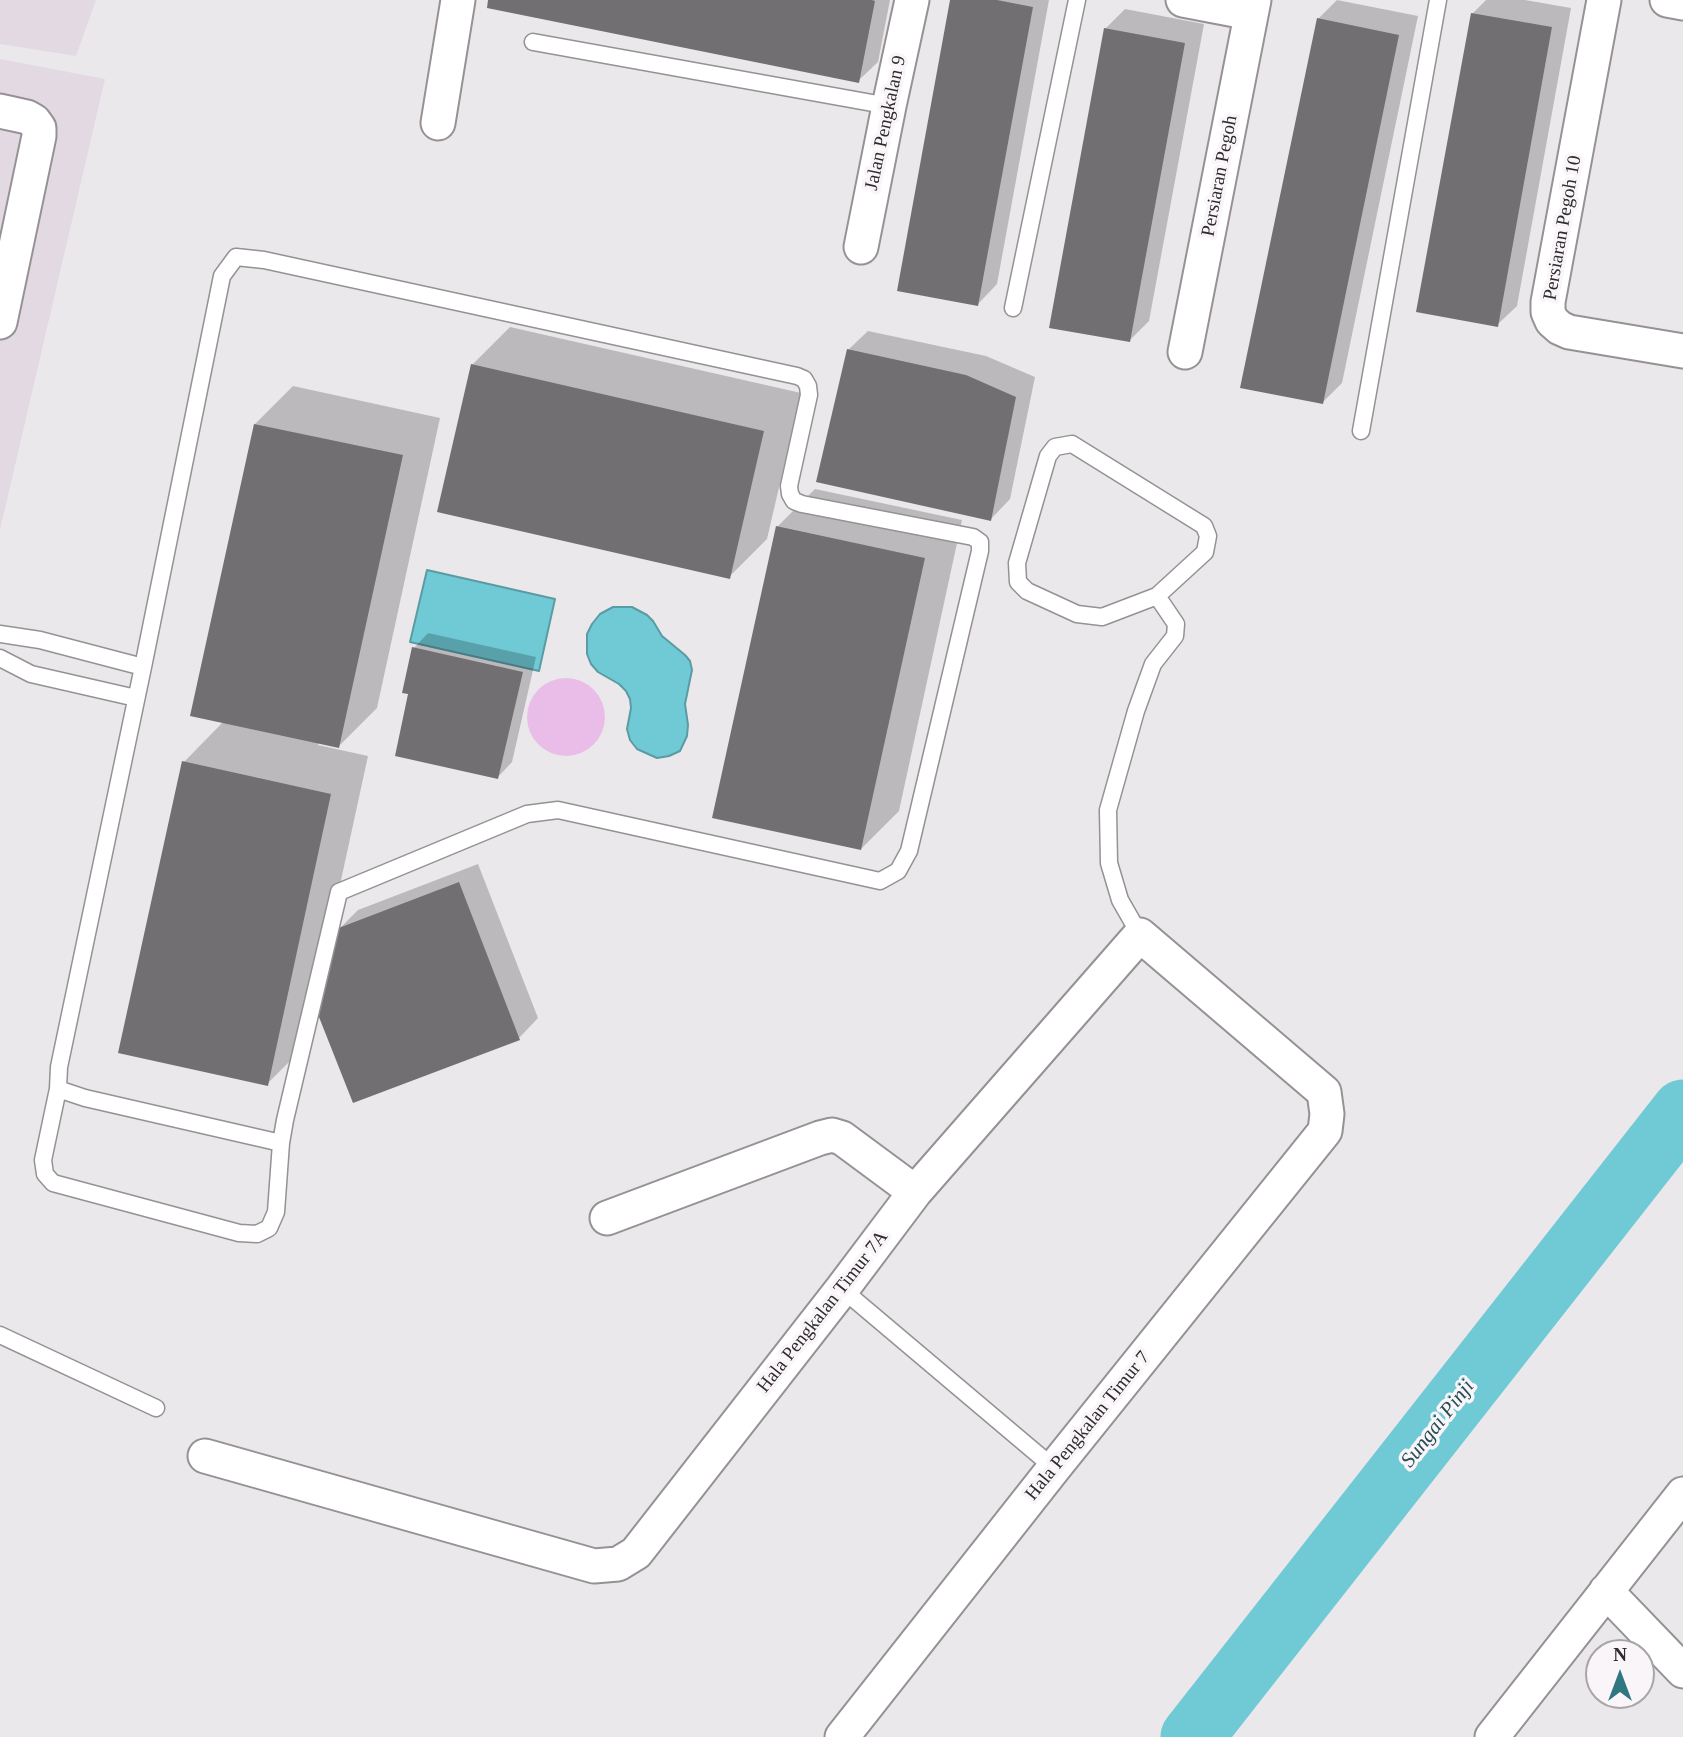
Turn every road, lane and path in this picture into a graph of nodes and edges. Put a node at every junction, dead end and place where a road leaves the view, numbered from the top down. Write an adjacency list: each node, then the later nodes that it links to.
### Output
1 (458, 0): 13 (street)
2 (912, 0): 11 (street, Jalan Pengkalan 9)
3 (1077, 0): 15 (lane)
4 (1183, 0): 9 (street)
5 (1438, 0): 19 (lane)
6 (1604, 0): 17 (street, Persiaran Pegoh 10)
7 (1668, 0): 8 (street)
8 (1683, 3)
9 (1253, 7): 18 (street, Persiaran Pegoh)
10 (533, 42): 11 (lane)
11 (889, 106): 14 (street, Jalan Pengkalan 9)
12 (0, 111): 16 (street)
13 (438, 122)
14 (861, 247)
15 (1013, 307)
16 (0, 321)
17 (1683, 351)
18 (1185, 352)
19 (1362, 430)
20 (1157, 596): 20 (lane); 25 (lane)
21 (0, 634): 23 (lane)
22 (0, 658): 24 (lane)
23 (143, 667): 24 (lane); 27 (lane)
24 (136, 698): 26 (lane)
25 (1140, 935): 28 (street, Hala Pengkalan Timur 7A); 34 (street, Hala Pengkalan Timur 7)
26 (58, 1089): 27 (lane); 27 (lane)
27 (281, 1143)
28 (915, 1192): 29 (street); 30 (street, Hala Pengkalan Timur 7A)
29 (607, 1218)
30 (842, 1289): 33 (street, Hala Pengkalan Timur 7A); 34 (lane)
31 (0, 1335): 32 (lane)
32 (156, 1408)
33 (205, 1456)
34 (1054, 1468): 38 (street, Hala Pengkalan Timur 7)
35 (1683, 1494): 36 (street)
36 (1606, 1591): 37 (street); 39 (street)
37 (1683, 1671)
38 (842, 1737)
39 (1492, 1737)

